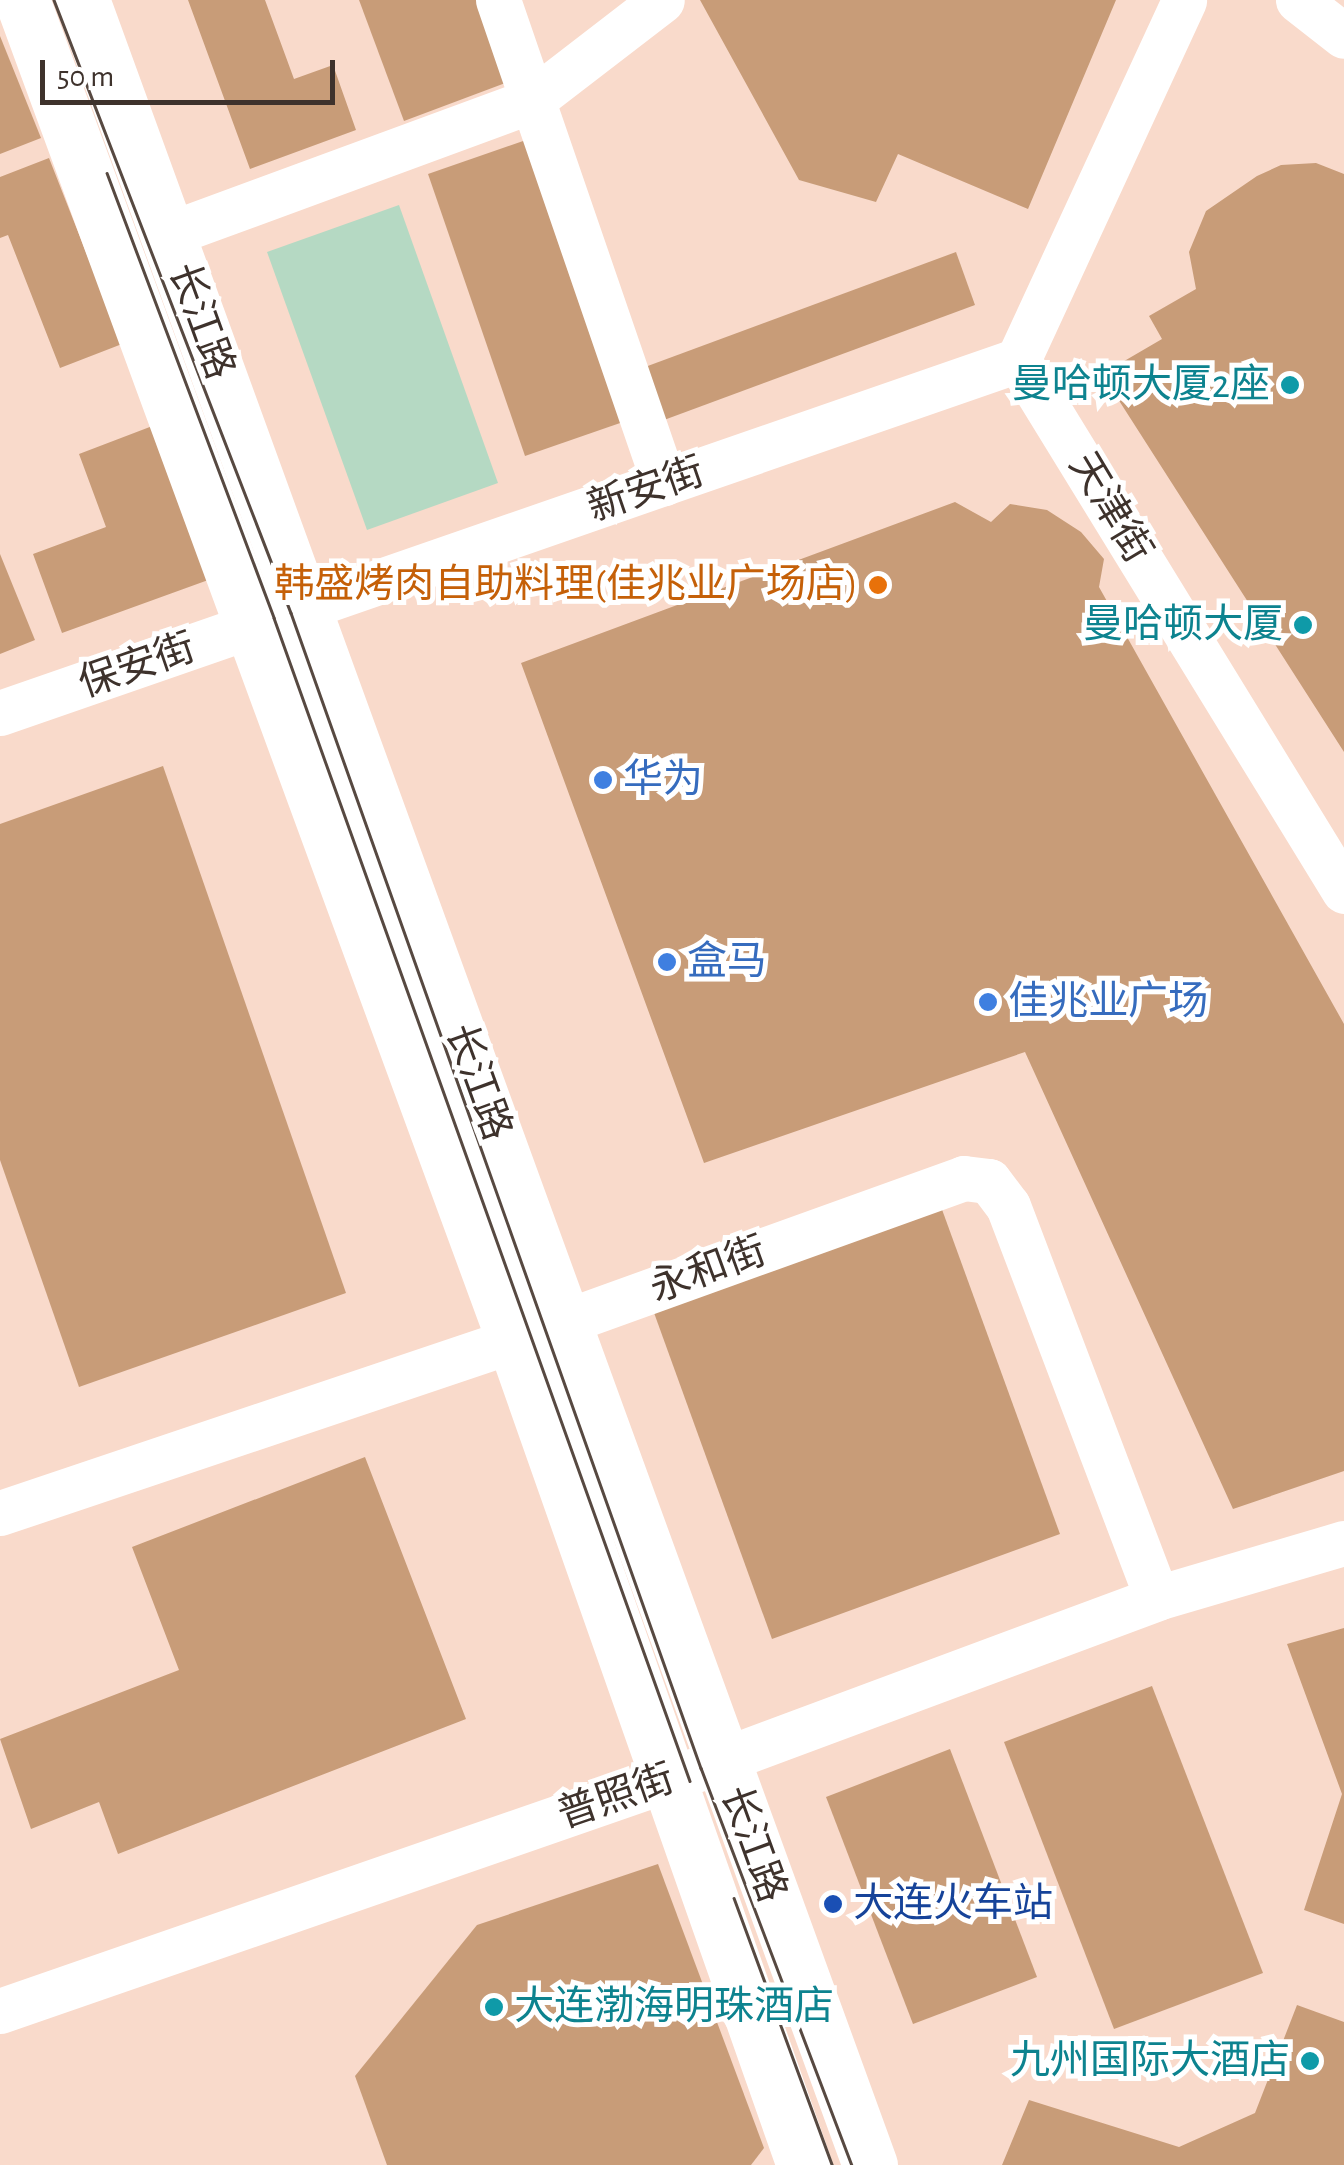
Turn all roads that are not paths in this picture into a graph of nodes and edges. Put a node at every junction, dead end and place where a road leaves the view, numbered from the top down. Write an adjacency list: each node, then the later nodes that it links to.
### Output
1 (22, 0): 12 (main road, 长江路)
2 (82, 0): 9 (main road, 长江路)
3 (498, 0): 8 (street)
4 (662, 0): 8 (street)
5 (1298, 0): 7 (street)
6 (1184, 1): 10 (street)
7 (1344, 36)
8 (531, 101): 9 (street); 11 (street)
9 (169, 234): 12 (main road, 长江路)
10 (1018, 360): 11 (street, 新安街); 14 (street, 天津街)
11 (664, 483): 12 (street, 新安街)
12 (279, 617): 13 (street, 保安街); 15 (main road, 长江路); 16 (main road, 长江路)
13 (0, 713)
14 (1344, 891)
15 (567, 1321): 16 (street, 永和街); 19 (street, 永和街); 20 (main road, 长江路)
16 (514, 1340): 17 (street, 永和街); 21 (main road, 长江路)
17 (0, 1513)
18 (1344, 1543): 19 (street, 普照街)
19 (1157, 1598): 20 (street, 普照街)
20 (722, 1760): 21 (street, 普照街); 23 (main road, 长江路)
21 (666, 1779): 22 (street, 普照街); 24 (main road, 长江路)
22 (0, 2010)
23 (867, 2154)
24 (804, 2165)

